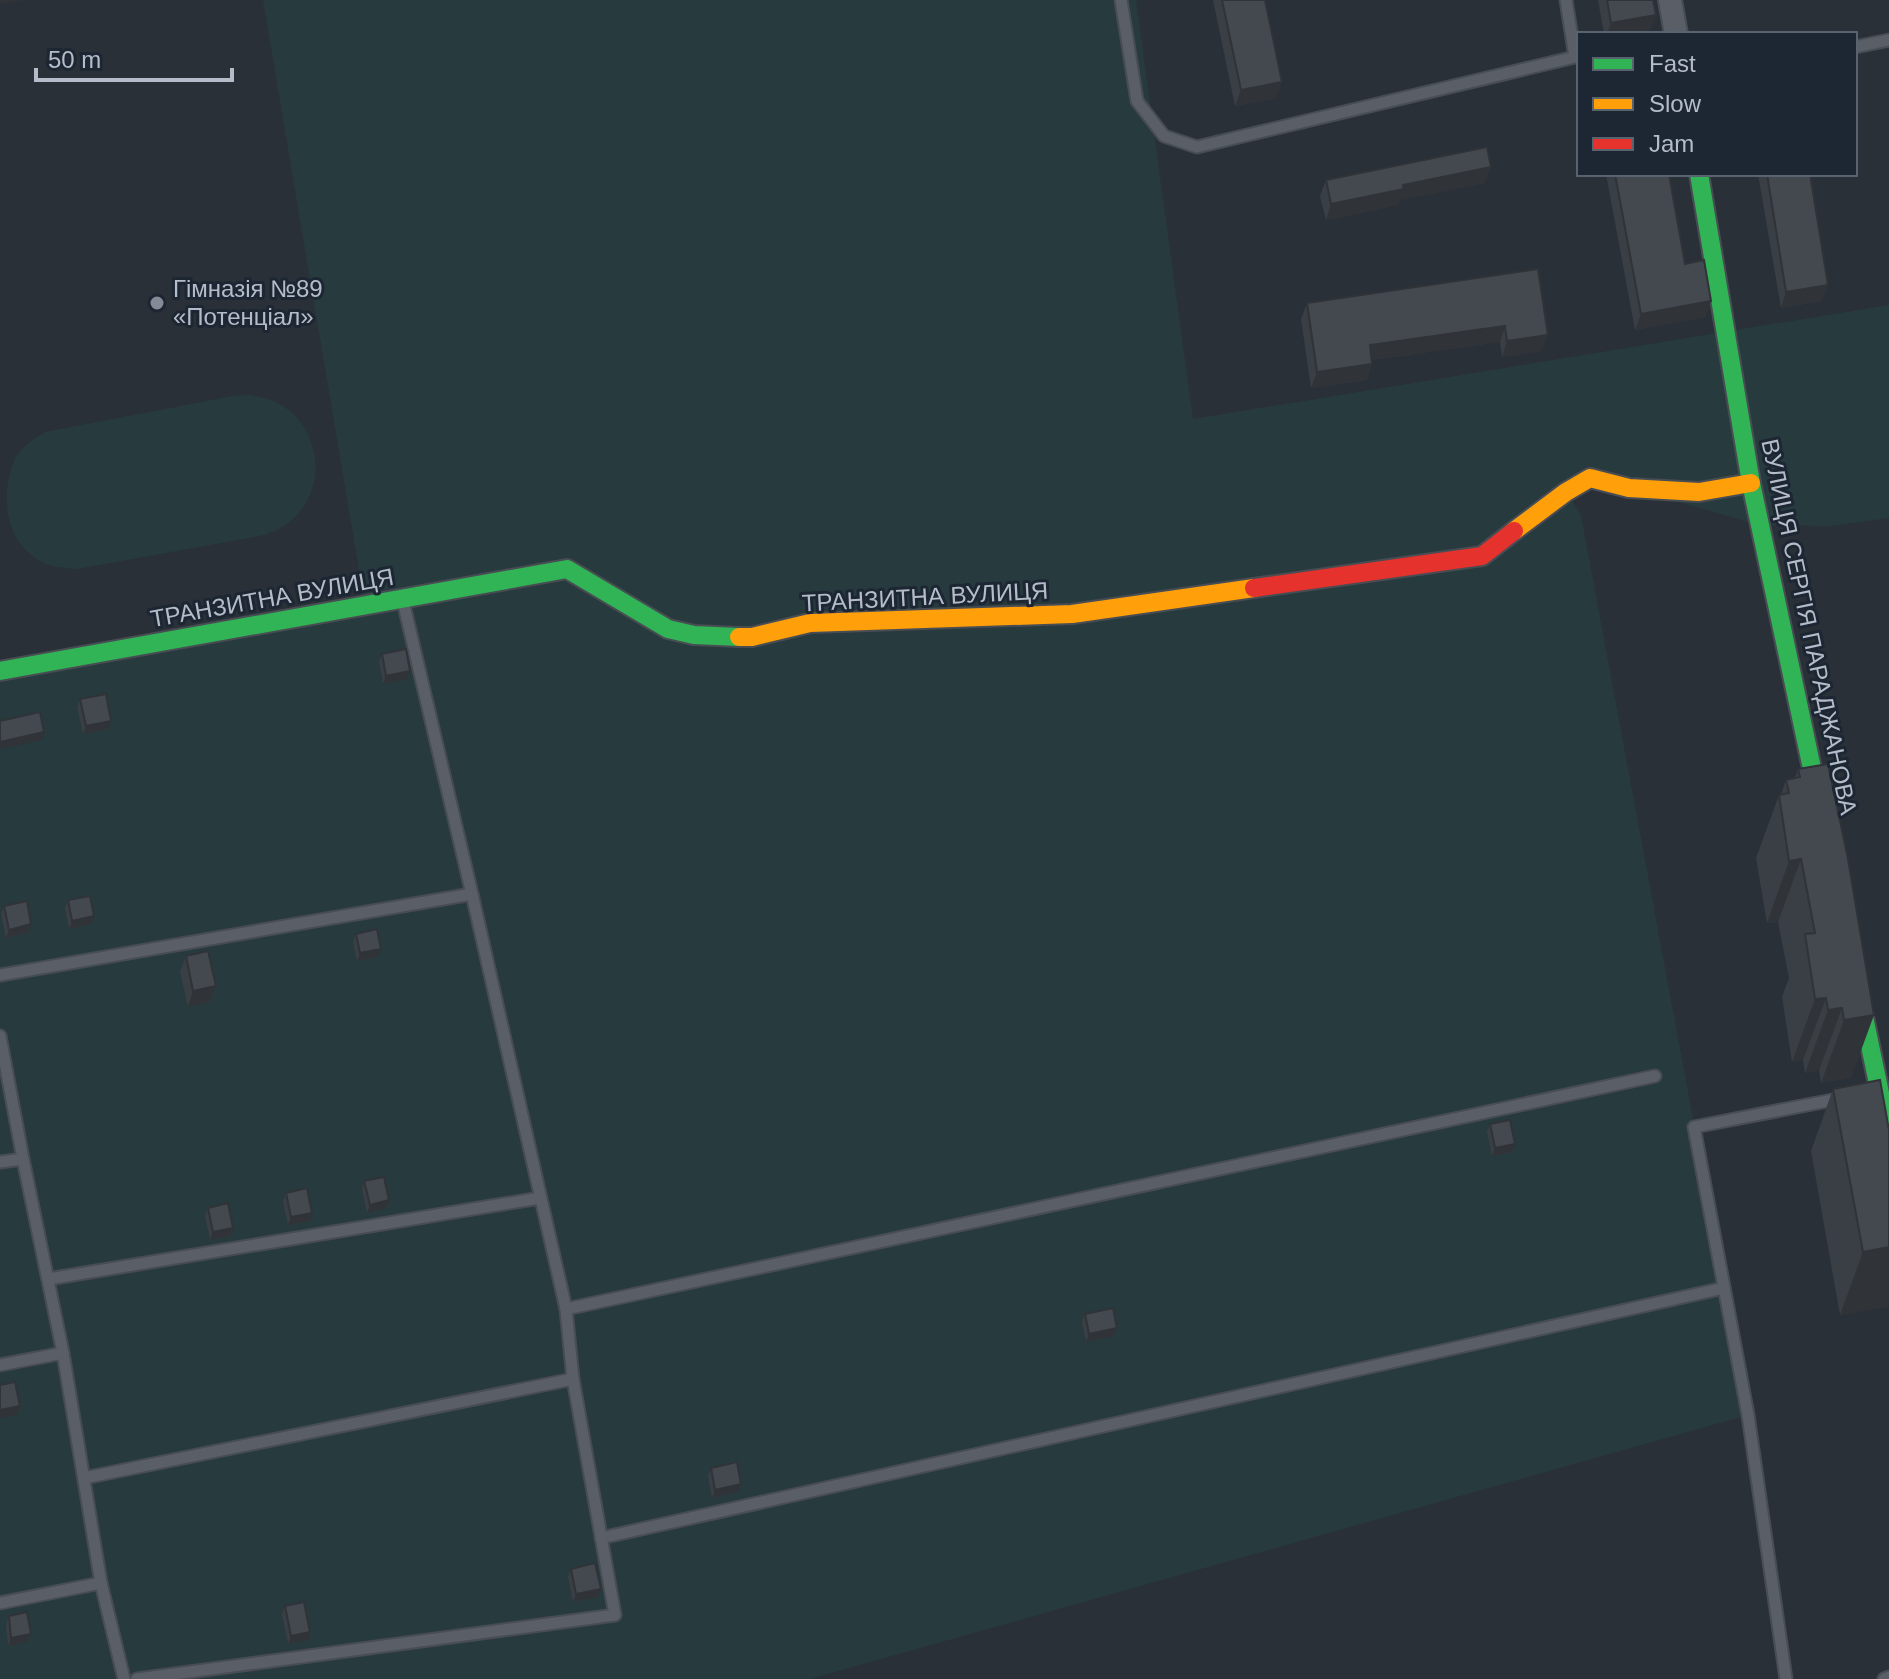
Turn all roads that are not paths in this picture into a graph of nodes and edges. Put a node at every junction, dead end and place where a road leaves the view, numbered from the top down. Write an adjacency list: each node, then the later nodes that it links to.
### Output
1 (1121, 0): 2 (lane)
2 (1566, 0)
3 (1670, 0): 4 (street)
4 (1676, 32)
5 (1889, 40): 6 (lane)
6 (1857, 47)
7 (1699, 176): 8 (street, ВУЛИЦЯ СЕРГІЯ ПАРАДЖАНОВА)
8 (1751, 483): 9 (street, ТРАНЗИТНА ВУЛИЦЯ); 11 (street, ВУЛИЦЯ СЕРГІЯ ПАРАДЖАНОВА)
9 (402, 598): 10 (street, ТРАНЗИТНА ВУЛИЦЯ); 12 (lane)
10 (0, 671)
11 (1825, 831)
12 (472, 894): 14 (lane); 21 (lane)
13 (1854, 968): 18 (street)
14 (0, 975)
15 (0, 1036): 19 (lane)
16 (1655, 1076): 24 (lane)
17 (1849, 1097): 23 (lane)
18 (1889, 1136)
19 (23, 1159): 20 (lane); 22 (lane)
20 (0, 1162)
21 (540, 1198): 22 (lane); 24 (lane)
22 (48, 1279): 25 (lane)
23 (1724, 1288): 29 (lane); 34 (lane)
24 (566, 1309): 27 (lane)
25 (63, 1353): 26 (lane); 28 (lane)
26 (0, 1365)
27 (573, 1379): 28 (lane); 29 (lane)
28 (84, 1478): 30 (lane)
29 (601, 1538): 33 (lane)
30 (101, 1583): 31 (lane); 32 (lane)
31 (0, 1603)
32 (124, 1679)
33 (137, 1679)
34 (1786, 1679)

